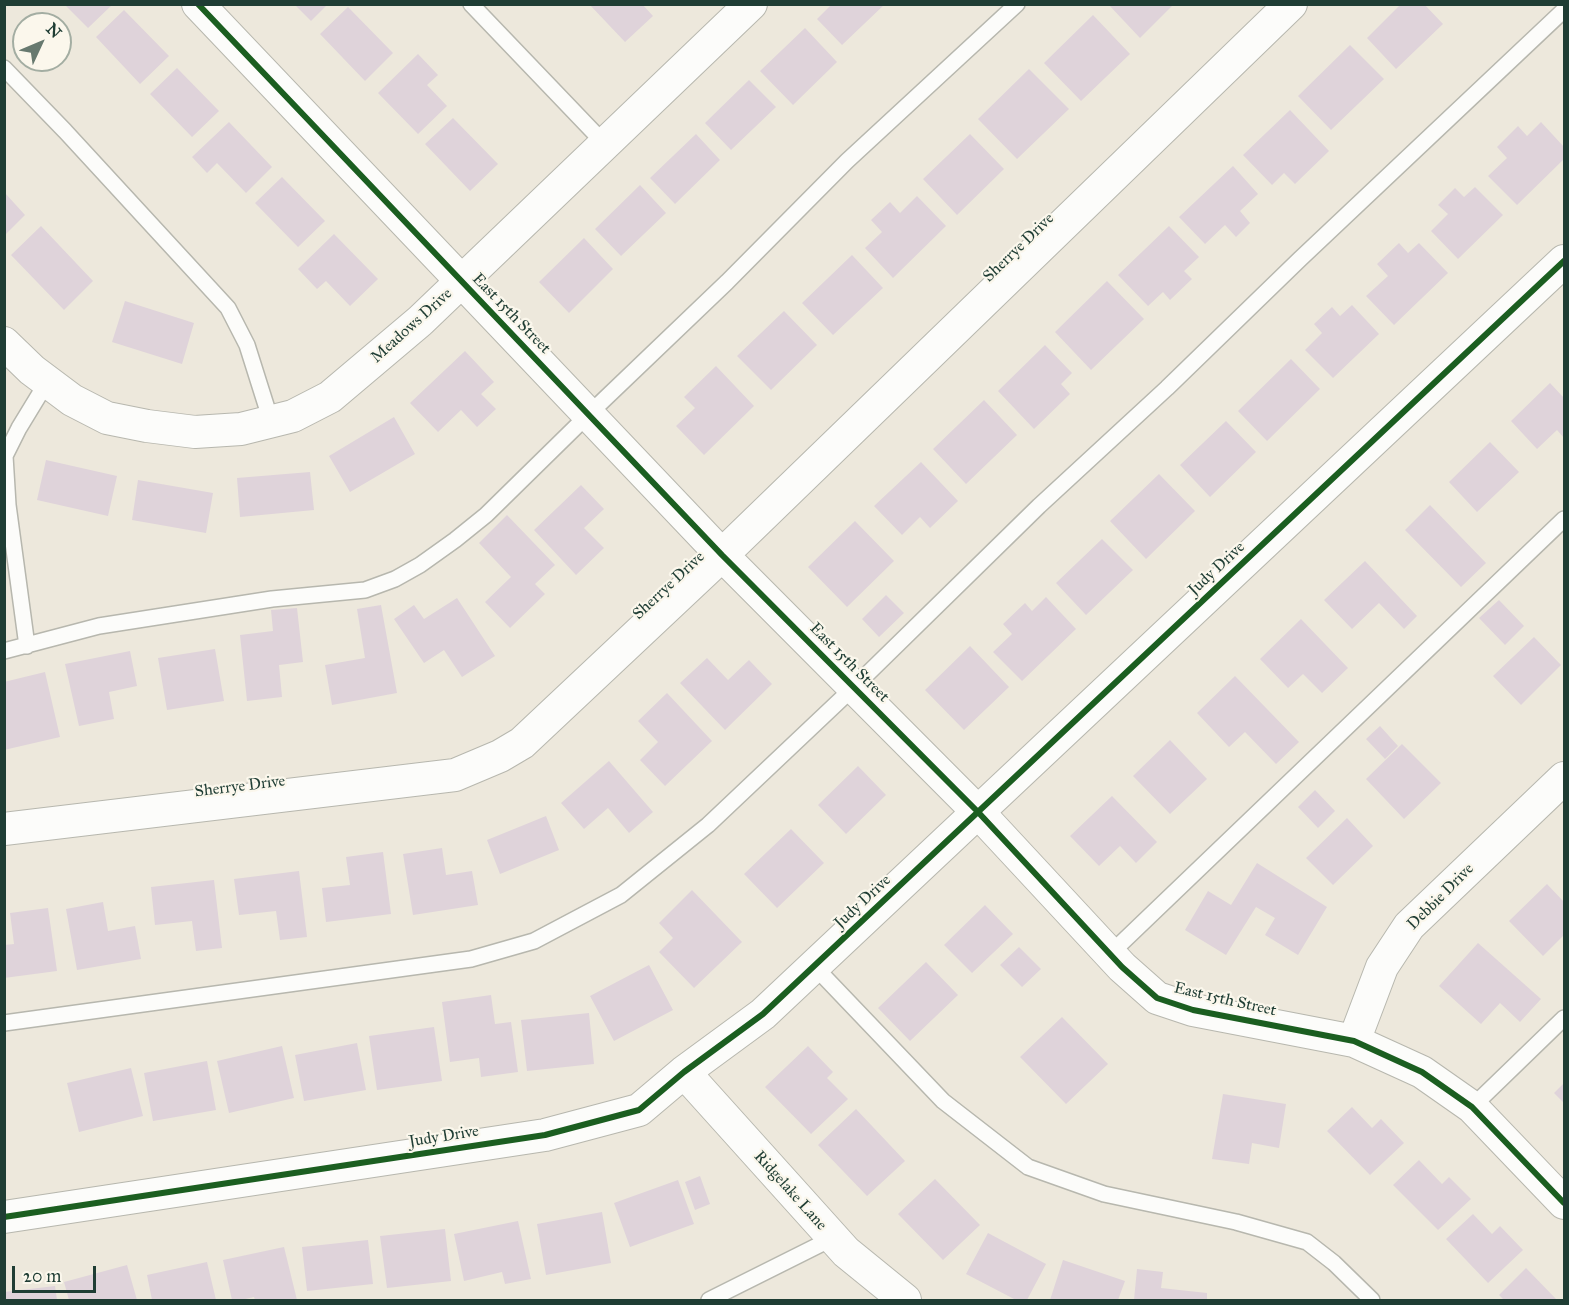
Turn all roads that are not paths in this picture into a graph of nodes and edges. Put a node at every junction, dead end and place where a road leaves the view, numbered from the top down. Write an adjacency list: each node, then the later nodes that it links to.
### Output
1 (198, 4): 10 (street, East 15th Street)
2 (471, 4): 8 (lane)
3 (1017, 4): 13 (lane)
4 (1291, 4): 16 (street, Sherrye Drive)
5 (736, 9): 8 (street, Meadows Drive)
6 (1564, 10): 19 (lane)
7 (4, 68): 14 (lane)
8 (605, 144): 10 (street, Meadows Drive)
9 (1564, 261): 21 (street, Judy Drive)
10 (461, 282): 13 (street, East 15th Street); 14 (street, Meadows Drive)
11 (4, 343): 12 (street, Meadows Drive)
12 (47, 382): 14 (street, Meadows Drive); 17 (lane)
13 (589, 414): 16 (street, East 15th Street); 17 (lane)
14 (271, 421)
15 (1564, 519): 23 (lane)
16 (722, 555): 19 (street, East 15th Street); 22 (street, Sherrye Drive)
17 (27, 646): 18 (lane)
18 (4, 651)
19 (854, 687): 21 (street, East 15th Street); 26 (lane)
20 (1564, 778): 27 (street, Debbie Drive)
21 (978, 812): 23 (street, East 15th Street); 24 (street, Judy Drive)
22 (4, 829)
23 (1110, 954): 27 (street, East 15th Street)
24 (814, 966): 28 (street, Judy Drive); 35 (lane)
25 (1564, 1018): 29 (lane)
26 (4, 1023)
27 (1354, 1041): 29 (street, East 15th Street)
28 (684, 1072): 31 (street, Judy Drive); 32 (street, Ridgelake Lane)
29 (1472, 1107): 30 (street, East 15th Street)
30 (1564, 1203)
31 (4, 1217)
32 (833, 1238): 33 (lane); 34 (street, Ridgelake Lane)
33 (709, 1300)
34 (905, 1300)
35 (1372, 1300)

